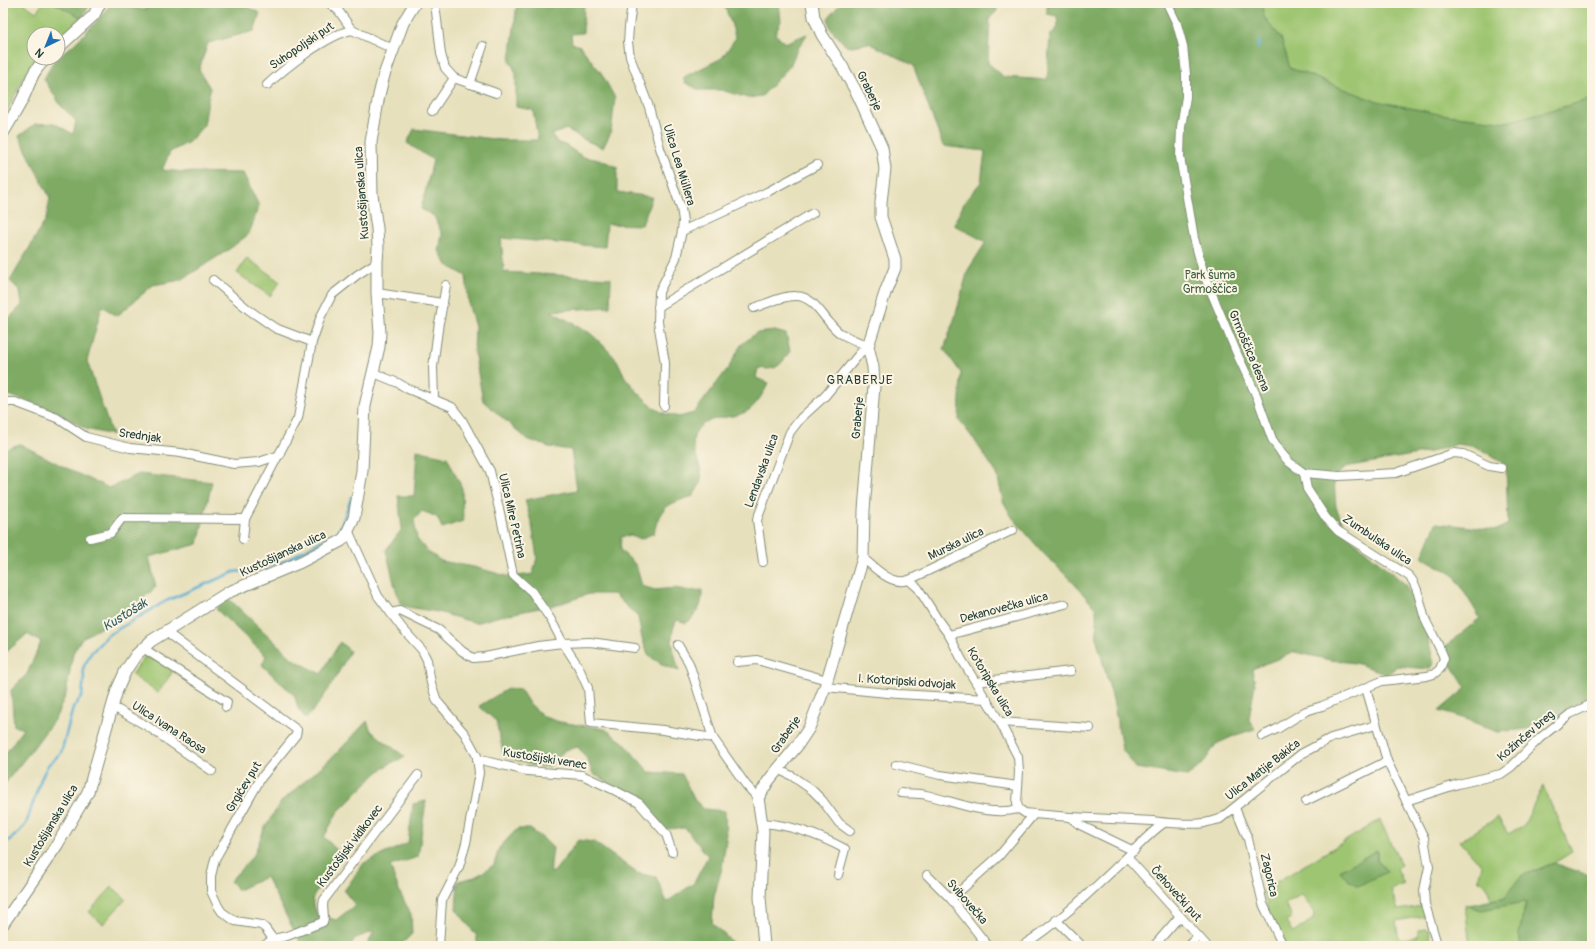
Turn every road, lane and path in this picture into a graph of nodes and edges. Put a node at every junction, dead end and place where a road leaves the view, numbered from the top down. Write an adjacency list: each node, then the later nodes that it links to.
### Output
1 (100, 3): 9 (street)
2 (329, 3): 8 (street)
3 (415, 3): 11 (street, Kustošijanska ulica)
4 (435, 3): 13 (street)
5 (632, 3): 21 (street, Ulica Lea Müllera)
6 (812, 3): 30 (street, Graberje)
7 (1167, 3): 37 (street, Grmoščica desna)
8 (352, 30): 11 (street); 15 (street, Suhopoljski put)
9 (66, 41)
10 (483, 46): 14 (street)
11 (393, 49): 22 (street, Kustošijanska ulica)
12 (38, 66): 18 (street)
13 (454, 78): 14 (street); 17 (street)
14 (470, 84): 16 (street)
15 (267, 85)
16 (496, 93)
17 (432, 111)
18 (3, 133)
19 (818, 165): 21 (street)
20 (813, 213): 27 (street)
21 (682, 231): 27 (street, Ulica Lea Müllera)
22 (376, 262): 25 (street, Kustošijanska ulica); 29 (street)
23 (213, 280): 29 (street)
24 (446, 285): 26 (street)
25 (377, 294): 26 (street); 31 (street, Kustošijanska ulica)
26 (442, 303): 32 (street)
27 (658, 307): 34 (street, Ulica Lea Müllera)
28 (754, 308): 30 (street)
29 (312, 342): 35 (street)
30 (868, 346): 43 (street, Graberje); 44 (street, Lendavska ulica)
31 (374, 373): 32 (street, Ulica Mire Petrina); 39 (street, Kustošijanska ulica)
32 (434, 399): 50 (street, Ulica Mire Petrina)
33 (3, 402): 35 (street, Srednjak)
34 (664, 406)
35 (280, 455): 38 (street)
36 (1502, 468): 37 (street)
37 (1304, 473): 58 (street, Zumbulska ulica)
38 (245, 519): 41 (street); 42 (street)
39 (348, 530): 47 (street); 48 (street, Kustošijanska ulica)
40 (1013, 530): 45 (street, Murska ulica)
41 (90, 538)
42 (243, 539)
43 (863, 558): 45 (street); 57 (street, Graberje)
44 (763, 562)
45 (909, 580): 49 (street, Kotoripska ulica)
46 (1064, 604): 49 (street, Dekanovečka ulica)
47 (391, 613): 50 (street); 68 (street)
48 (166, 632): 52 (street, Kustošijanska ulica); 96 (street, Grgićev put)
49 (949, 635): 56 (street, Kotoripska ulica)
50 (563, 643): 53 (street); 67 (street, Ulica Mire Petrina)
51 (678, 645): 67 (street)
52 (143, 648): 61 (street, Kustošijanska ulica); 62 (street)
53 (635, 648)
54 (737, 662): 57 (street, I. Kotoripski odvojak)
55 (1070, 671): 56 (street)
56 (976, 682): 59 (street, Kotoripska ulica)
57 (826, 684): 59 (street, I. Kotoripski odvojak); 71 (street, Graberje)
58 (1366, 688): 64 (street); 66 (street, Zumbulska ulica)
59 (987, 699): 63 (street, Kotoripska ulica)
60 (1592, 704): 78 (street, Kožinčev breg)
61 (113, 707): 72 (street, Ulica Ivana Raosa); 94 (street, Kustošijanska ulica)
62 (226, 707)
63 (1000, 722): 65 (street); 74 (street, Kotoripska ulica)
64 (1376, 725): 69 (street); 79 (street, Ulica Matije Bakića)
65 (1090, 728)
66 (1262, 736)
67 (713, 738): 76 (street)
68 (477, 759): 87 (street, Kustošijski venec); 98 (street)
69 (1387, 761): 77 (street); 78 (street)
70 (896, 764): 74 (street)
71 (777, 769): 76 (street, Graberje); 85 (street, Graberje)
72 (212, 771)
73 (418, 775): 96 (street, Kustošijski vidikovec)
74 (1018, 786): 80 (street, Kotoripska ulica)
75 (901, 793): 80 (street)
76 (758, 798): 83 (street)
77 (1306, 801)
78 (1406, 801): 107 (street)
79 (1235, 808): 84 (street, Ulica Matije Bakića); 106 (street, Zagorica)
80 (1019, 809): 81 (street)
81 (1034, 814): 82 (street); 91 (street)
82 (1070, 817): 84 (street); 86 (street)
83 (762, 823): 89 (street); 99 (street)
84 (1164, 824): 86 (street)
85 (850, 831)
86 (1134, 851): 88 (street)
87 (672, 852)
88 (1127, 857): 92 (street, Čehovečki put); 93 (street)
89 (838, 875)
90 (927, 875): 91 (street, Svibovečka)
91 (951, 899): 100 (street, Svibovečka)
92 (1180, 916): 95 (street, Čehovečki put); 103 (street)
93 (1056, 920): 101 (street); 102 (street)
94 (3, 924)
95 (1198, 936): 104 (street); 105 (street, Čehovečki put)
96 (273, 939): 97 (street, Kustošijski vidikovec)
97 (264, 946)
98 (438, 946)
99 (764, 946)
100 (988, 946)
101 (1022, 946)
102 (1082, 946)
103 (1154, 946)
104 (1188, 946)
105 (1207, 946)
106 (1283, 946)
107 (1436, 946)

